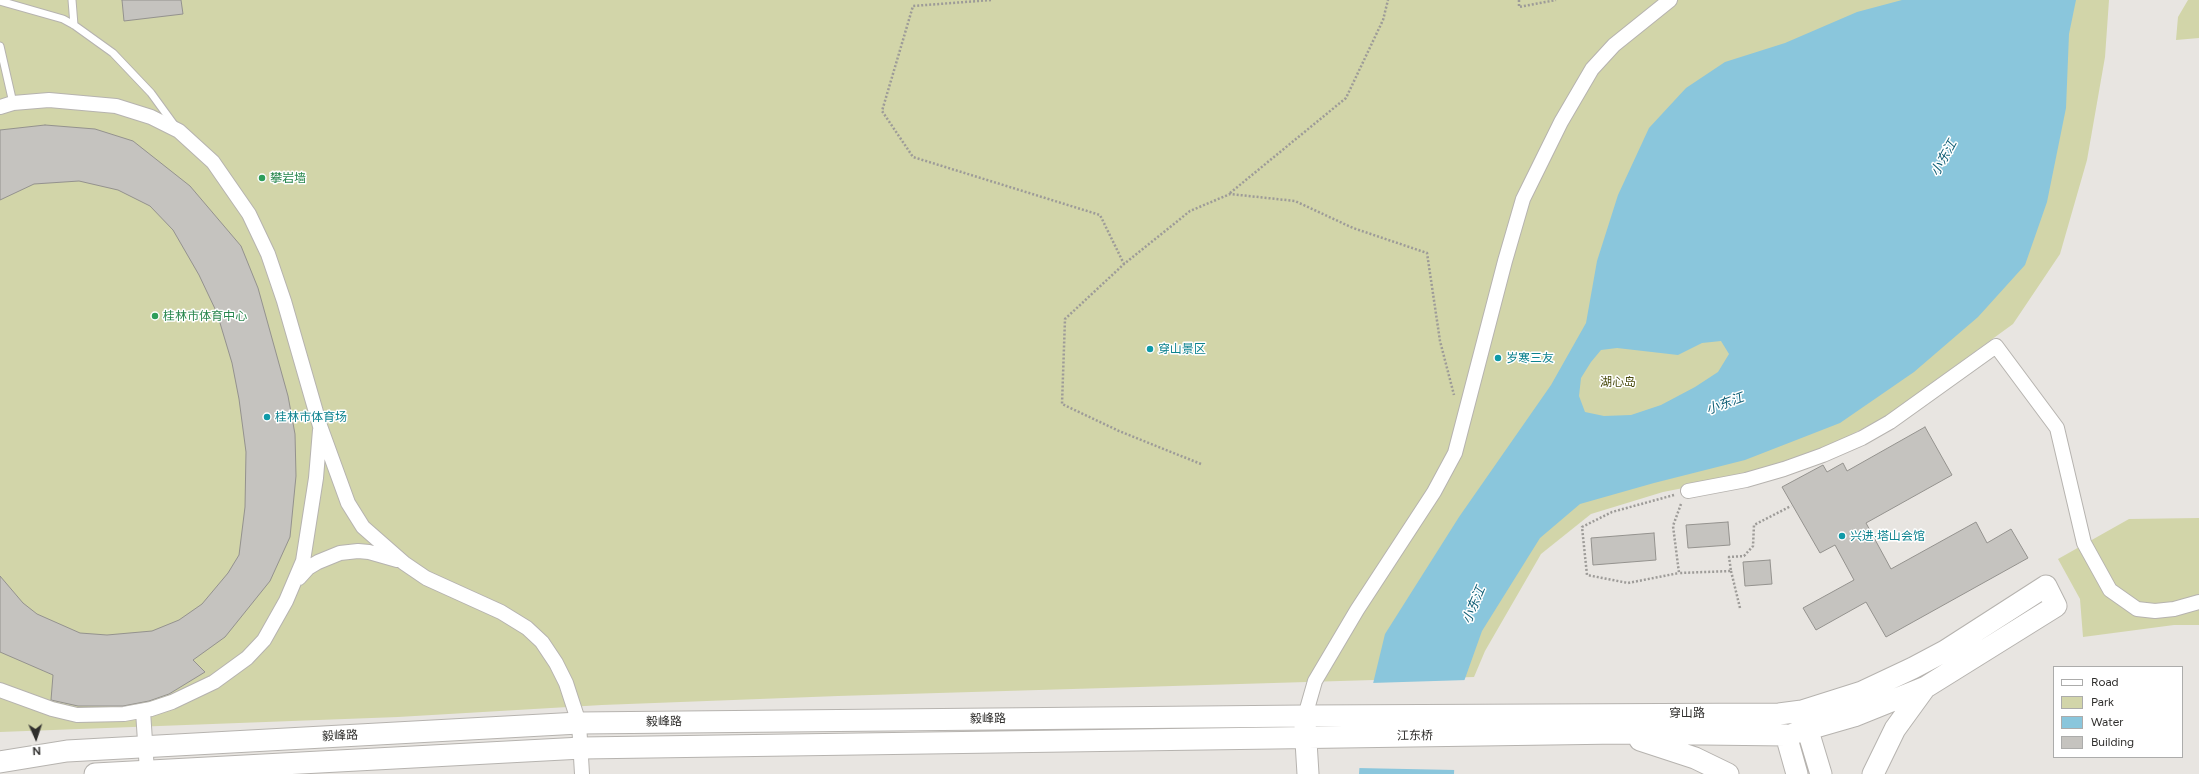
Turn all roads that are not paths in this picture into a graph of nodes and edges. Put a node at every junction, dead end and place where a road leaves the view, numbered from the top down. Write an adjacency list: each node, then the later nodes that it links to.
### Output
1 (72, 0): 4 (lane)
2 (1670, 0): 17 (street)
3 (0, 1): 4 (lane)
4 (74, 25): 7 (lane)
5 (0, 46): 6 (lane)
6 (7, 105): 7 (street)
7 (179, 131): 8 (street)
8 (320, 426): 10 (street); 11 (street)
9 (1688, 491): 12 (street)
10 (401, 561): 11 (street); 20 (street)
11 (296, 581): 15 (street)
12 (2199, 602)
13 (1926, 687): 19 (main road); 19 (main road); 36 (main road)
14 (0, 690): 15 (street)
15 (143, 711): 26 (street)
16 (1779, 714): 19 (main road, 穿山路); 21 (main road, 穿山路); 23 (main road)
17 (1305, 716): 18 (main road, 毅峰路); 20 (main road, 毅峰路); 24 (main road)
18 (1329, 716): 21 (main road, 江东桥)
19 (1805, 720): 23 (main road, 穿山路); 35 (main road)
20 (579, 723): 26 (main road, 毅峰路); 27 (street)
21 (1504, 725): 22 (main road, 穿山路); 25 (main road, 江东桥)
22 (1620, 733): 23 (main road, 穿山路); 33 (main road)
23 (1786, 735): 34 (main road)
24 (1304, 738): 25 (main road, 毅峰路); 27 (main road, 毅峰路); 32 (main road)
25 (1327, 738)
26 (145, 747): 28 (main road, 毅峰路); 29 (street)
27 (582, 748): 29 (main road, 毅峰路); 31 (street)
28 (0, 762)
29 (147, 771): 30 (main road, 毅峰路)
30 (95, 774)
31 (582, 774)
32 (1308, 774)
33 (1728, 774)
34 (1797, 774)
35 (1820, 774)
36 (1873, 774)

